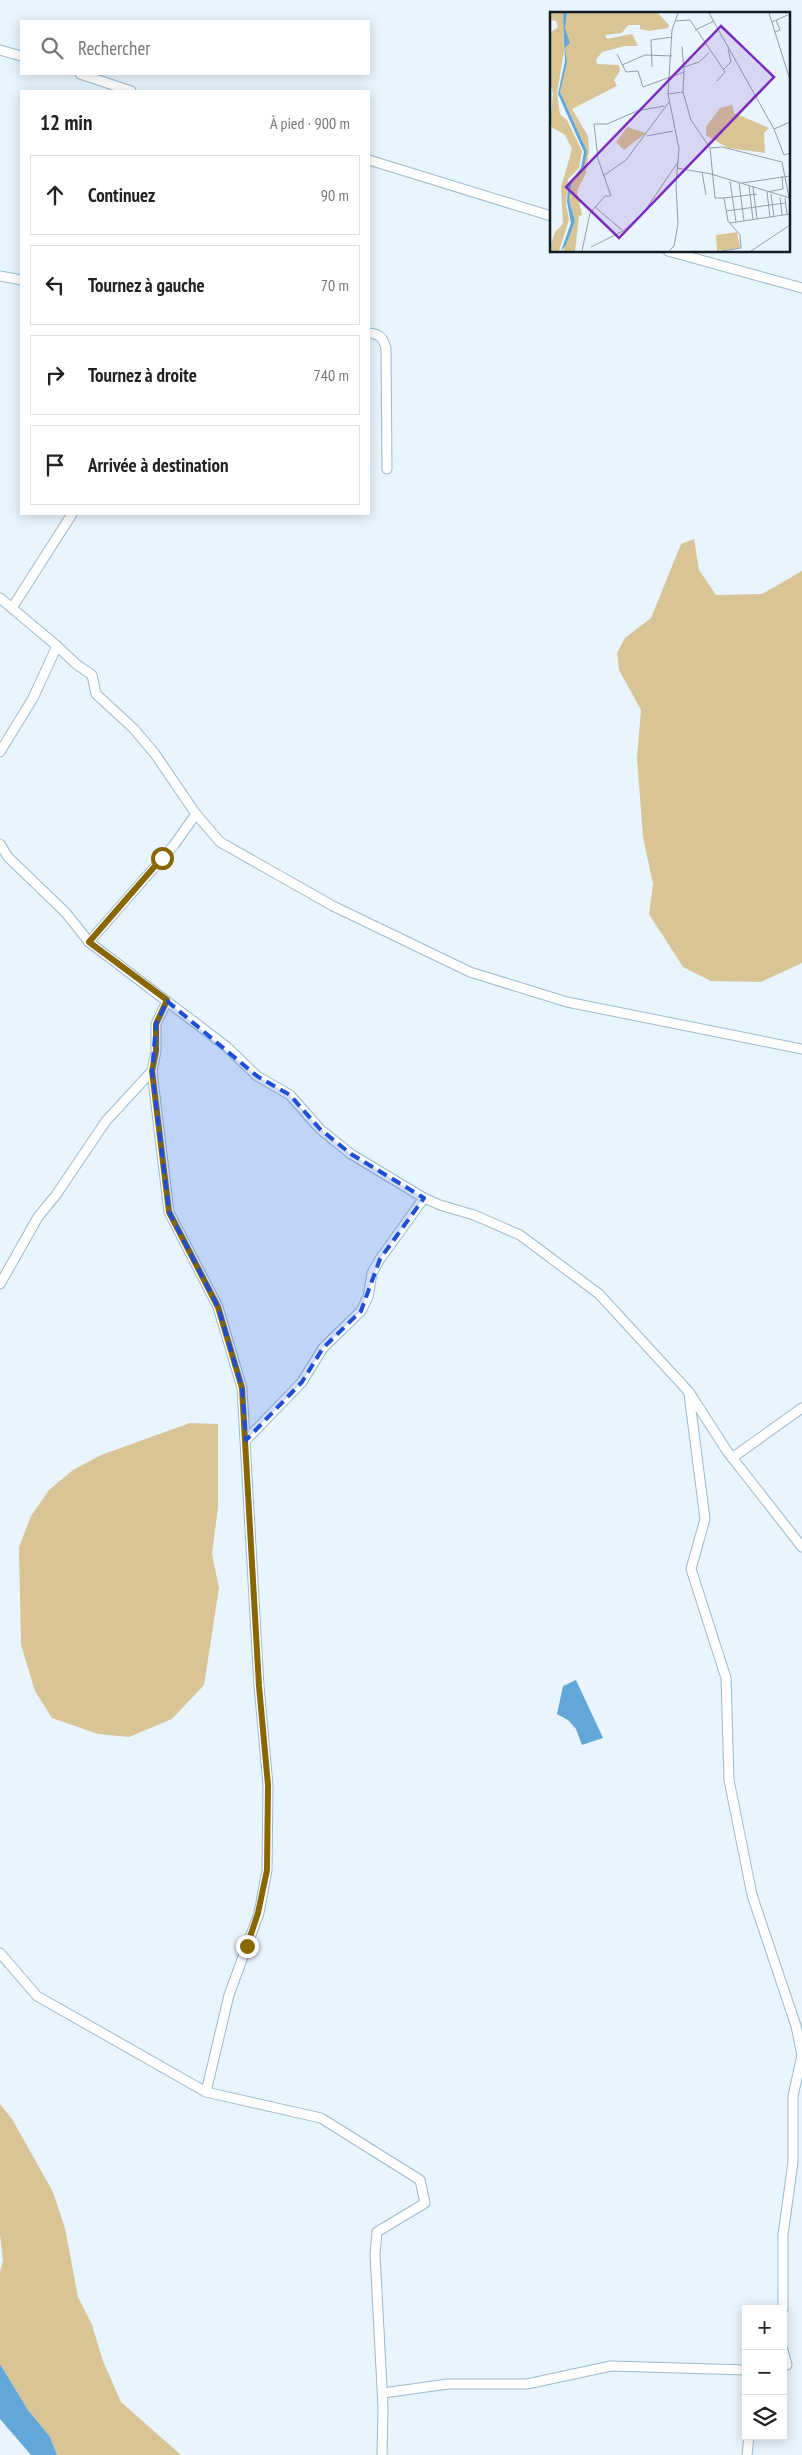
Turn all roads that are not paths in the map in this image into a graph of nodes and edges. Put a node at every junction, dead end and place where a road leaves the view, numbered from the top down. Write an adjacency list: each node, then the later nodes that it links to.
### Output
1 (0, 50): 2 (street)
2 (20, 56)
3 (83, 75): 4 (street)
4 (127, 90)
5 (370, 160): 6 (street)
6 (550, 216)
7 (672, 252): 10 (street)
8 (0, 276): 9 (street)
9 (20, 280)
10 (802, 288)
11 (370, 333): 12 (street)
12 (387, 468)
13 (71, 515): 15 (street)
14 (0, 598): 15 (street)
15 (12, 608): 16 (street)
16 (57, 646): 17 (street); 18 (street)
17 (0, 752)
18 (196, 814): 20 (street); 22 (street)
19 (0, 844): 20 (street)
20 (89, 942): 21 (street)
21 (167, 1000): 23 (street); 24 (street)
22 (802, 1049)
23 (152, 1071): 25 (street); 28 (street)
24 (424, 1198): 26 (street); 28 (street)
25 (0, 1284)
26 (689, 1392): 29 (street); 33 (street)
27 (802, 1408): 29 (street)
28 (246, 1440): 32 (street)
29 (732, 1458): 30 (street)
30 (802, 1547)
31 (0, 1953): 32 (street)
32 (206, 2092): 35 (street)
33 (783, 2305)
34 (742, 2370): 35 (street)
35 (383, 2392): 37 (street)
36 (748, 2440): 38 (street)
37 (382, 2455)
38 (747, 2455)

